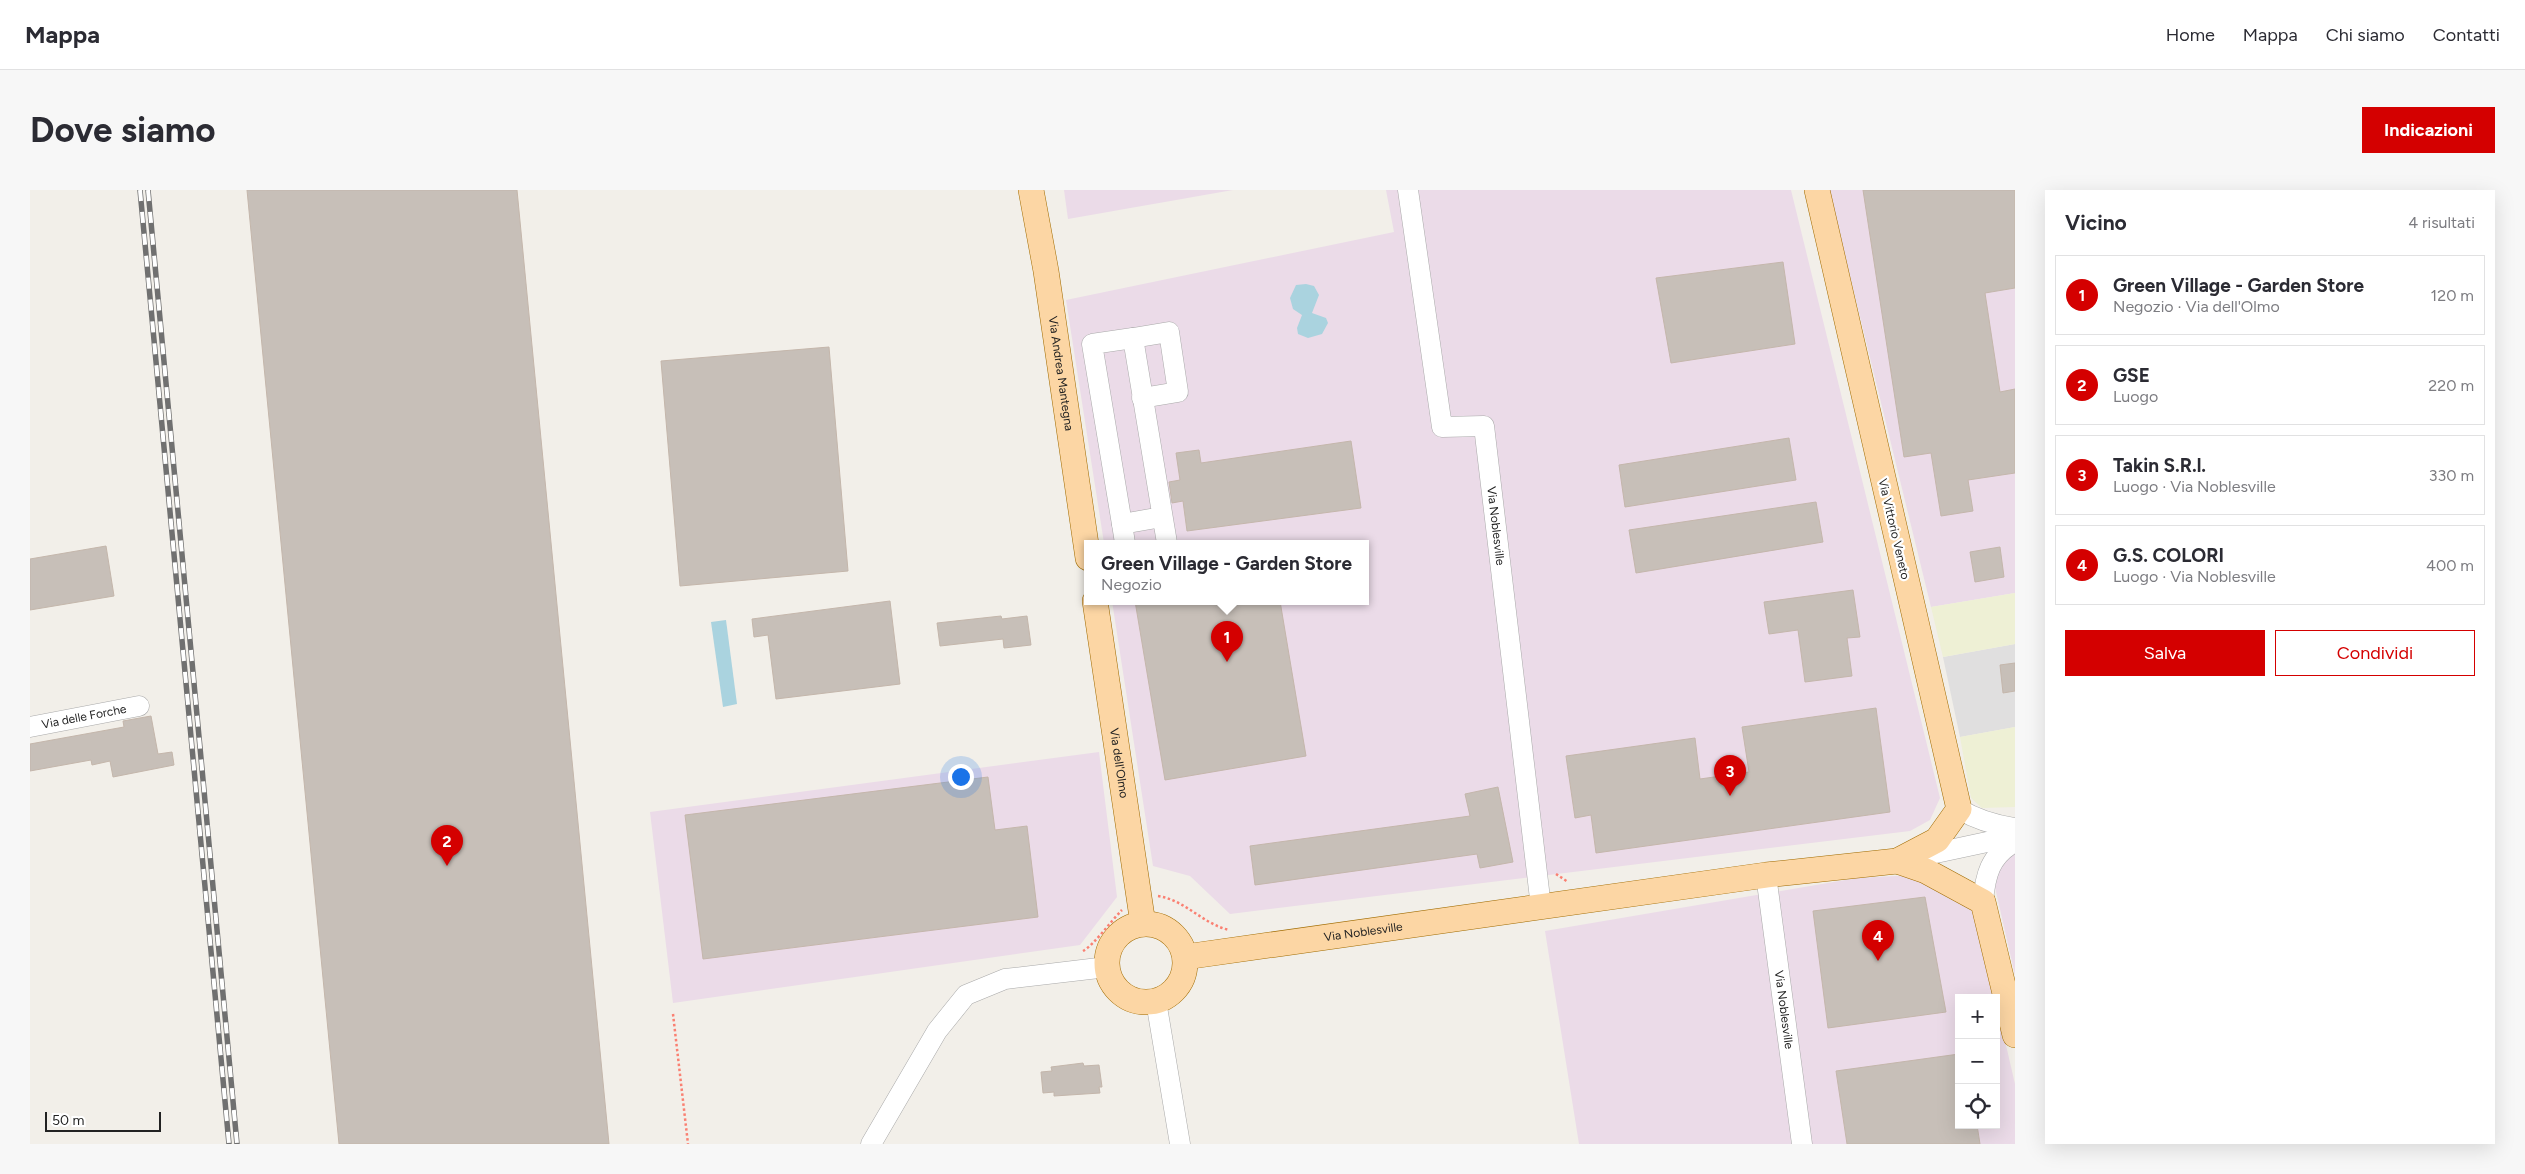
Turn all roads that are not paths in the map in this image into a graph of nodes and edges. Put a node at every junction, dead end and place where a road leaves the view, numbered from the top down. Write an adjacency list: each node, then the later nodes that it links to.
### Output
1 (1031, 190): 8 (main road, Via Andrea Mantegna)
2 (1408, 190): 20 (street, Via Noblesville)
3 (1816, 190): 13 (main road, Via Vittorio Veneto)
4 (1133, 338): 5 (street); 5 (street); 7 (street)
5 (1142, 398): 6 (street)
6 (1162, 517): 7 (street); 9 (street)
7 (1123, 534)
8 (1085, 540)
9 (1166, 540)
10 (1096, 605): 21 (main road, Via dell'Olmo)
11 (139, 706): 12 (street, Via delle Forche)
12 (30, 727)
13 (1959, 809): 14 (street); 17 (main road, Via Noblesville)
14 (2015, 828)
15 (2015, 836): 17 (street)
16 (2015, 842): 19 (street)
17 (1898, 861): 18 (main road, Via Noblesville); 19 (main road, Via Noblesville)
18 (1766, 875): 20 (main road, Via Noblesville); 28 (street, Via Noblesville)
19 (1983, 902): 25 (main road)
20 (1541, 907): 22 (main road, Via Noblesville)
21 (1143, 924): 22 (main road); 23 (main road)
22 (1185, 957): 24 (main road)
23 (1107, 967): 24 (main road); 26 (street)
24 (1156, 1001): 27 (street)
25 (2015, 1035)
26 (871, 1144)
27 (1180, 1144)
28 (1802, 1144)

